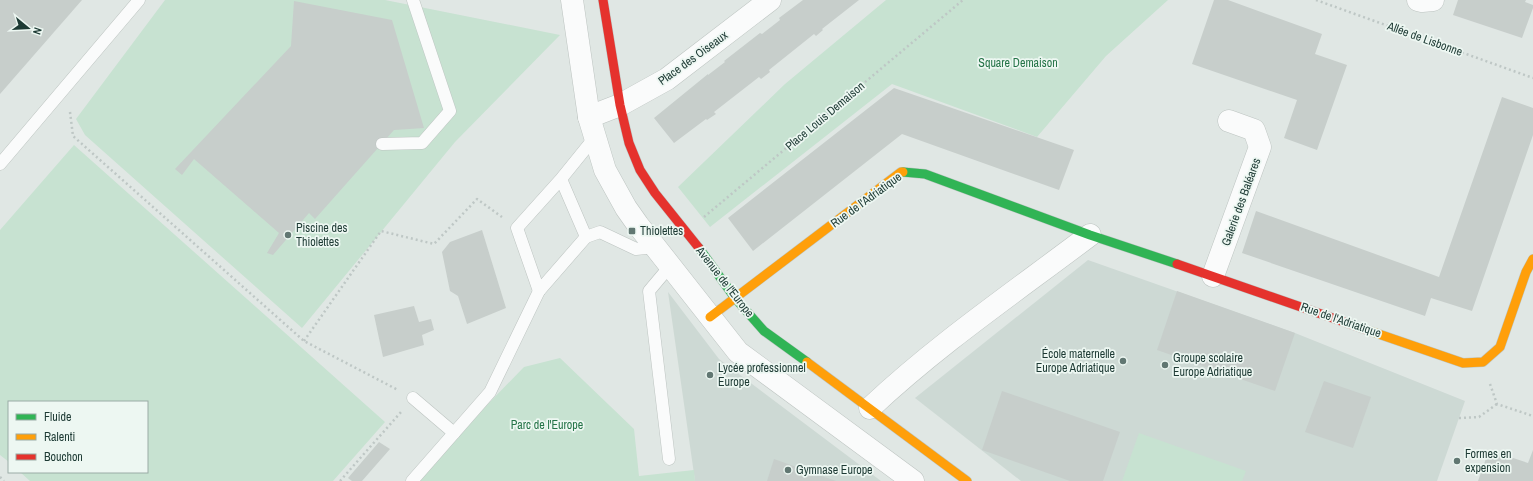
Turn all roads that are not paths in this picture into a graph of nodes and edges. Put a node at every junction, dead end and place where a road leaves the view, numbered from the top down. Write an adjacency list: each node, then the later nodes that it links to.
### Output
1 (139, 0): 12 (lane)
2 (413, 0): 11 (lane)
3 (572, 0): 10 (street)
4 (603, 0): 8 (street, Avenue de l'Europe)
5 (770, 0): 8 (street, Place des Oiseaux)
6 (1418, 0): 7 (street)
7 (1433, 0)
8 (620, 105): 10 (street, Place des Oiseaux); 21 (street, Avenue de l'Europe)
9 (1229, 121): 19 (street, Galerie des Baléares)
10 (592, 127): 13 (lane); 16 (street)
11 (382, 144)
12 (0, 164)
13 (561, 179): 15 (lane); 20 (lane)
14 (1090, 235): 19 (street, Rue de l'Adriatique); 21 (street, Rue de l'Adriatique); 24 (street)
15 (586, 237): 16 (lane); 20 (lane)
16 (656, 247): 18 (street)
17 (1533, 259): 19 (street, Rue de l'Adriatique)
18 (670, 266): 22 (street); 26 (lane)
19 (1214, 276)
20 (539, 292): 25 (lane)
21 (735, 298): 22 (street, Rue de l'Adriatique); 24 (street, Avenue de l'Europe)
22 (710, 318): 28 (street)
23 (413, 398): 25 (lane)
24 (870, 408): 29 (street, Avenue de l'Europe)
25 (454, 433): 27 (lane)
26 (669, 459)
27 (412, 481)
28 (913, 481)
29 (967, 481)

